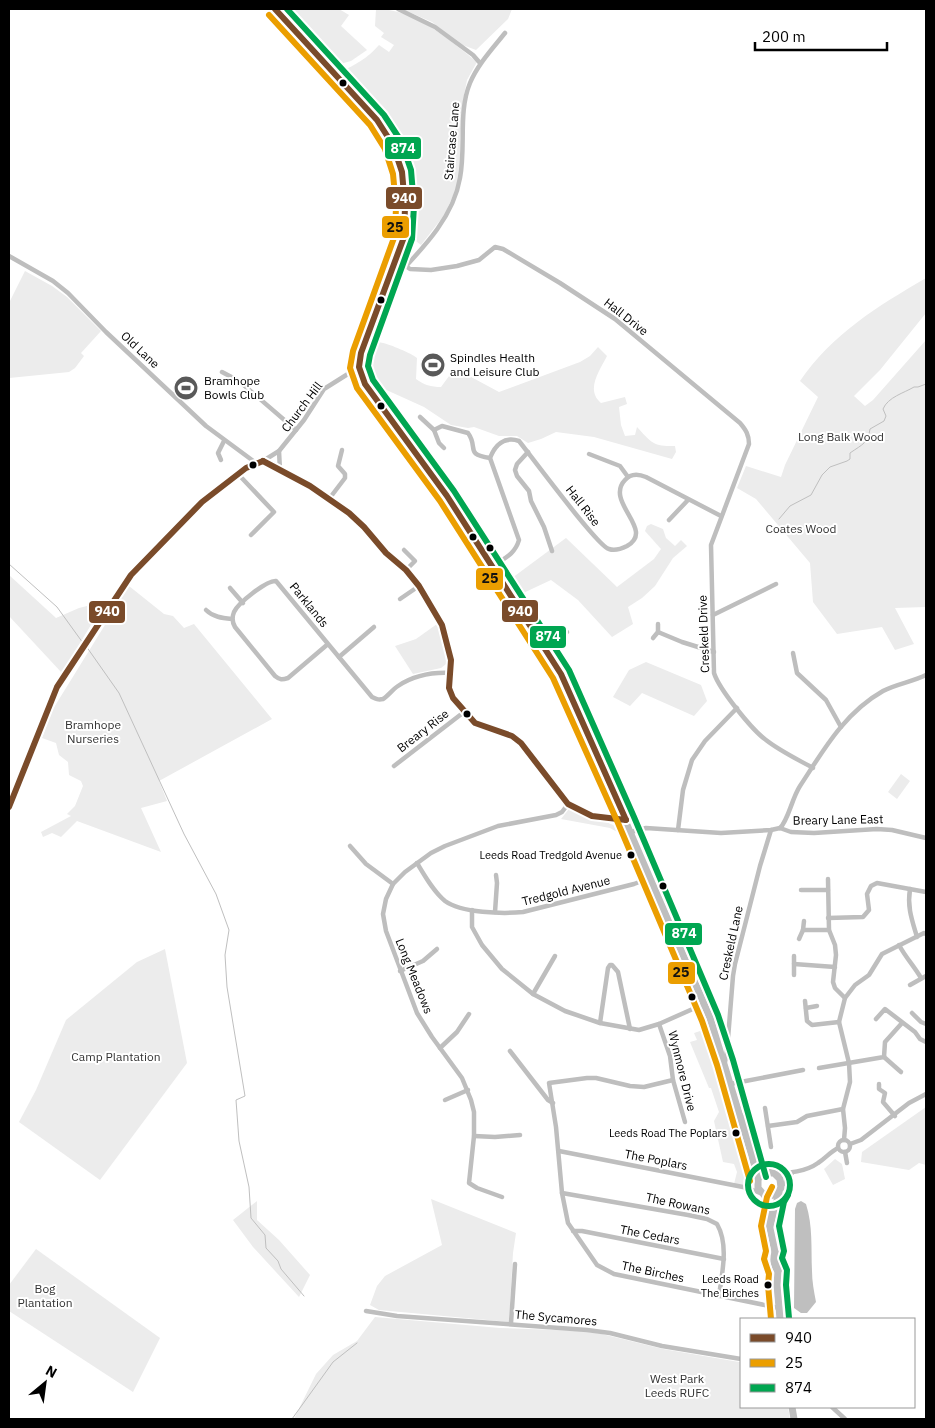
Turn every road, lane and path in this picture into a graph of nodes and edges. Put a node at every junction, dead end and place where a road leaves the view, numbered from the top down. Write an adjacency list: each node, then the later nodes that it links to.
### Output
1 (275, 9): 6 (highway)
2 (398, 9): 4 (street)
3 (506, 33): 4 (street, Staircase Lane)
4 (480, 64): 7 (street, Staircase Lane)
5 (9, 256): 14 (street, Old Lane)
6 (396, 259): 7 (street, Hall Drive); 8 (highway)
7 (406, 266): 8 (street, Staircase Lane); 29 (street, Hall Drive)
8 (387, 283): 9 (highway)
9 (359, 367): 12 (street, Church Hill); 34 (highway)
10 (222, 372): 12 (street)
11 (420, 417): 13 (street)
12 (296, 430): 17 (street, Church Hill)
13 (434, 430): 15 (street); 20 (street)
14 (224, 441): 21 (street); 23 (street, Old Lane)
15 (444, 448)
16 (342, 450): 27 (street)
17 (279, 451): 22 (street, Church Hill); 24 (street)
18 (528, 452): 20 (street, Hall Rise); 26 (street, Hall Rise); 33 (street)
19 (589, 454): 26 (street)
20 (490, 458): 34 (street)
21 (221, 460)
22 (263, 461): 23 (street, Church Hill); 24 (street)
23 (256, 463): 25 (street, Church Hill)
24 (280, 470): 27 (street)
25 (238, 474): 31 (street); 62 (street, Church Hill)
26 (628, 476): 28 (street)
27 (329, 499): 35 (street)
28 (688, 500): 29 (street); 30 (street)
29 (721, 516): 42 (street, Creskeld Drive)
30 (669, 520)
31 (251, 535)
32 (404, 550): 35 (street)
33 (552, 551)
34 (493, 566): 50 (highway)
35 (406, 570): 37 (street)
36 (776, 584): 42 (street)
37 (419, 586): 39 (street); 54 (street)
38 (230, 588): 40 (street)
39 (400, 599)
40 (243, 602): 43 (street, Parklands); 49 (street, Parklands)
41 (206, 610): 43 (street)
42 (713, 615): 51 (street, Creskeld Drive)
43 (232, 619): 49 (street, Parklands)
44 (658, 624): 47 (street)
45 (374, 627): 53 (street)
46 (567, 632): 50 (street)
47 (658, 632): 48 (street); 51 (street)
48 (653, 638)
49 (328, 644): 53 (street)
50 (544, 647): 63 (highway)
51 (714, 652): 56 (street, Creskeld Drive)
52 (793, 653): 58 (street)
53 (339, 657): 54 (street)
54 (450, 673): 57 (street)
55 (926, 675): 58 (street)
56 (737, 708): 60 (street, Creskeld Drive); 65 (street)
57 (464, 712): 59 (street, Breary Rise); 61 (street)
58 (841, 727): 60 (street)
59 (394, 766)
60 (813, 768): 64 (street)
61 (568, 804): 63 (street); 70 (street)
62 (9, 807)
63 (626, 820): 67 (highway)
64 (780, 828): 66 (street, Breary Lane East); 68 (street, Breary Lane East)
65 (678, 830): 66 (street, Breary Lane East); 67 (street, Breary Lane East)
66 (772, 830): 117 (street, Creskeld Lane)
67 (631, 832): 72 (highway)
68 (926, 838)
69 (350, 846): 74 (street)
70 (417, 863): 74 (street); 79 (street, Tredgold Avenue)
71 (496, 875): 80 (street)
72 (650, 878): 80 (street, Tredgold Avenue); 101 (highway)
73 (828, 879): 77 (street)
74 (393, 884): 94 (street, Long Meadows)
75 (910, 889): 78 (street); 81 (street); 86 (street)
76 (801, 890): 77 (street)
77 (828, 890): 81 (street)
78 (926, 892)
79 (472, 910): 80 (street, Tredgold Avenue); 98 (street)
80 (495, 912)
81 (828, 918): 84 (street)
82 (804, 921): 83 (street)
83 (803, 930): 84 (street); 87 (street)
84 (829, 930): 93 (street)
85 (926, 934): 86 (street)
86 (917, 936): 88 (street)
87 (799, 939)
88 (899, 945): 96 (street); 99 (street)
89 (437, 949): 94 (street)
90 (555, 956): 98 (street)
91 (794, 956): 92 (street)
92 (794, 964): 93 (street); 95 (street)
93 (835, 967): 99 (street)
94 (400, 971): 114 (street, Long Meadows)
95 (794, 975)
96 (924, 977): 97 (street)
97 (910, 985)
98 (533, 994): 108 (street)
99 (845, 998): 107 (street)
100 (805, 1001): 103 (street)
101 (704, 1004): 110 (street); 117 (highway)
102 (817, 1006): 103 (street)
103 (806, 1008): 107 (street)
104 (912, 1013): 111 (street)
105 (470, 1014): 114 (street)
106 (876, 1019): 109 (street)
107 (839, 1022): 118 (street)
108 (600, 1023): 112 (street); 112 (street)
109 (902, 1023): 113 (street); 116 (street)
110 (659, 1024): 112 (street); 122 (street, Wynmore Drive)
111 (926, 1024)
112 (630, 1029)
113 (926, 1042)
114 (440, 1048): 125 (street, Long Meadows)
115 (510, 1051): 128 (street)
116 (884, 1057): 118 (street); 121 (street)
117 (724, 1062): 123 (highway)
118 (849, 1063): 119 (street); 130 (street)
119 (818, 1068)
120 (803, 1070): 123 (street)
121 (901, 1072)
122 (673, 1080): 128 (street, The Birches); 133 (street, Wynmore Drive)
123 (730, 1084): 131 (highway)
124 (879, 1084): 132 (street)
125 (468, 1090): 127 (street); 136 (street, Long Meadows)
126 (926, 1094): 132 (street)
127 (445, 1100)
128 (553, 1103): 141 (street, The Birches)
129 (765, 1108): 134 (street)
130 (843, 1109): 134 (street); 137 (street)
131 (738, 1114): 145 (highway); 146 (highway)
132 (895, 1116): 138 (street)
133 (685, 1122)
134 (768, 1126): 139 (street)
135 (520, 1135): 136 (street)
136 (474, 1136): 151 (street, Long Meadows)
137 (844, 1140): 138 (street); 140 (street)
138 (850, 1144): 142 (street)
139 (772, 1147)
140 (838, 1148): 142 (street); 144 (street)
141 (559, 1152): 147 (street, The Poplars); 149 (street, The Birches)
142 (846, 1152): 143 (street)
143 (847, 1163)
144 (794, 1172): 145 (street); 148 (street)
145 (772, 1173): 146 (highway); 148 (highway)
146 (758, 1180): 147 (street); 150 (highway)
147 (748, 1188): 150 (street, The Poplars)
148 (780, 1190): 150 (highway); 152 (highway)
149 (562, 1193): 153 (street, The Birches); 154 (street, The Rowans)
150 (763, 1195): 152 (highway)
151 (502, 1197)
152 (770, 1226): 157 (highway)
153 (573, 1232): 154 (street, The Cedars); 156 (street, The Birches)
154 (724, 1259): 156 (street, The Rowans)
155 (515, 1264): 160 (street)
156 (719, 1296): 157 (street, The Birches)
157 (779, 1308): 159 (highway)
158 (366, 1311): 160 (street, The Sycamores)
159 (780, 1318)
160 (511, 1324): 161 (street, The Sycamores)
161 (740, 1360)
162 (833, 1408): 163 (street)
163 (845, 1419)

